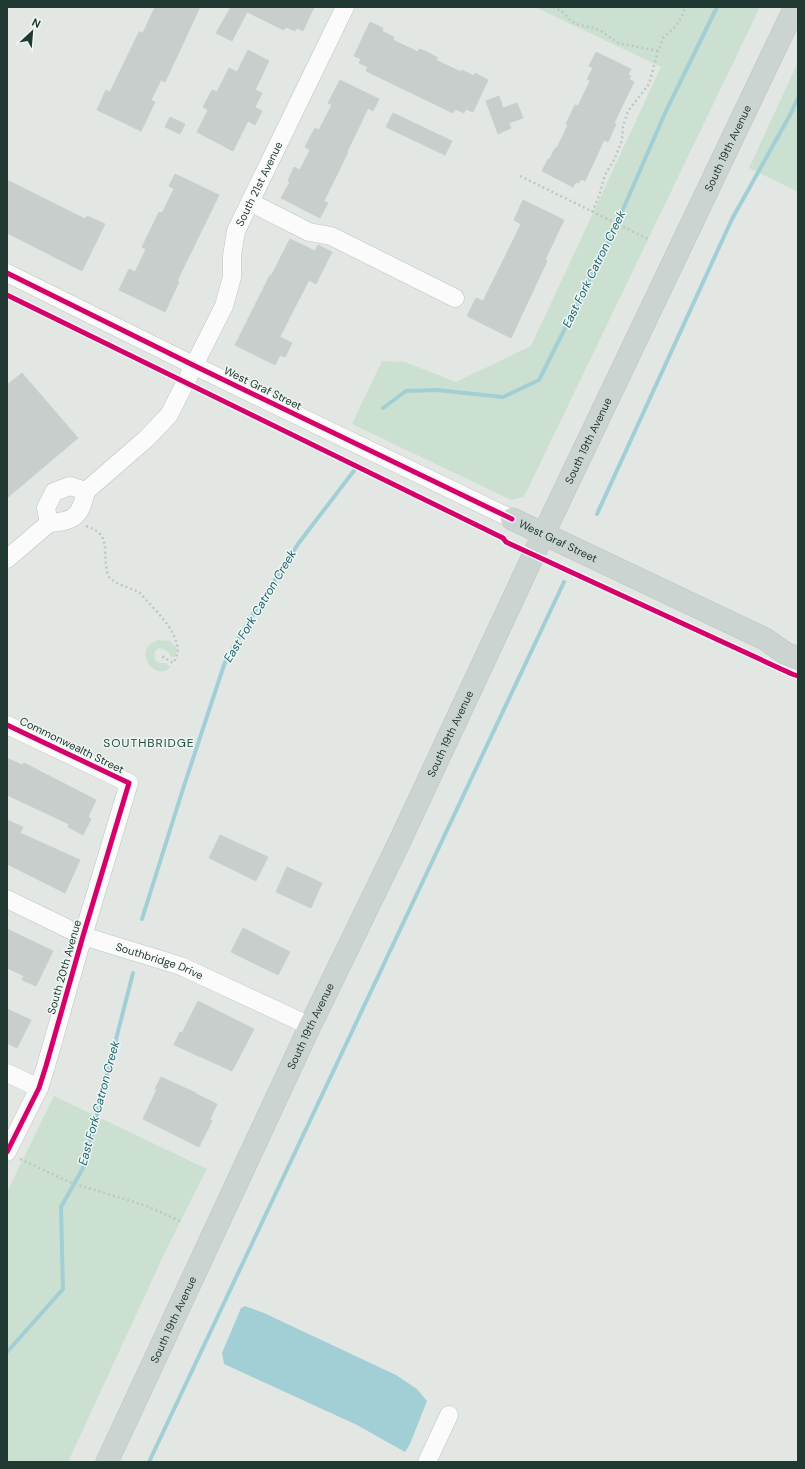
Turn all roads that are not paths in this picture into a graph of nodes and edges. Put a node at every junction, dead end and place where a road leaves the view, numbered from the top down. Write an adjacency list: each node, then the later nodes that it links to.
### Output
1 (345, 7): 3 (street, South 21st Avenue)
2 (795, 7): 10 (main road, South 19th Avenue)
3 (250, 202): 5 (street); 6 (street, South 21st Avenue)
4 (7, 273): 6 (street, West Graf Street)
5 (456, 298)
6 (195, 366): 7 (street, South 21st Avenue); 8 (street, West Graf Street)
7 (86, 491): 9 (street); 9 (street)
8 (512, 519): 10 (main road, West Graf Street)
9 (49, 524): 11 (street)
10 (544, 534): 12 (main road, West Graf Street); 19 (main road, South 19th Avenue)
11 (7, 559)
12 (765, 639): 13 (main road, West Graf Street); 14 (main road, West Graf Street)
13 (798, 645)
14 (798, 658)
15 (7, 724): 16 (street, Commonwealth Street)
16 (129, 783): 18 (street, South 20th Avenue)
17 (7, 899): 18 (street, Southbridge Drive)
18 (83, 936): 19 (street, Southbridge Drive); 21 (street, South 20th Avenue)
19 (310, 1026): 24 (main road, South 19th Avenue)
20 (7, 1073): 21 (street)
21 (39, 1088): 22 (street, South 20th Avenue)
22 (11, 1154)
23 (449, 1415): 25 (street)
24 (107, 1462)
25 (427, 1462)

